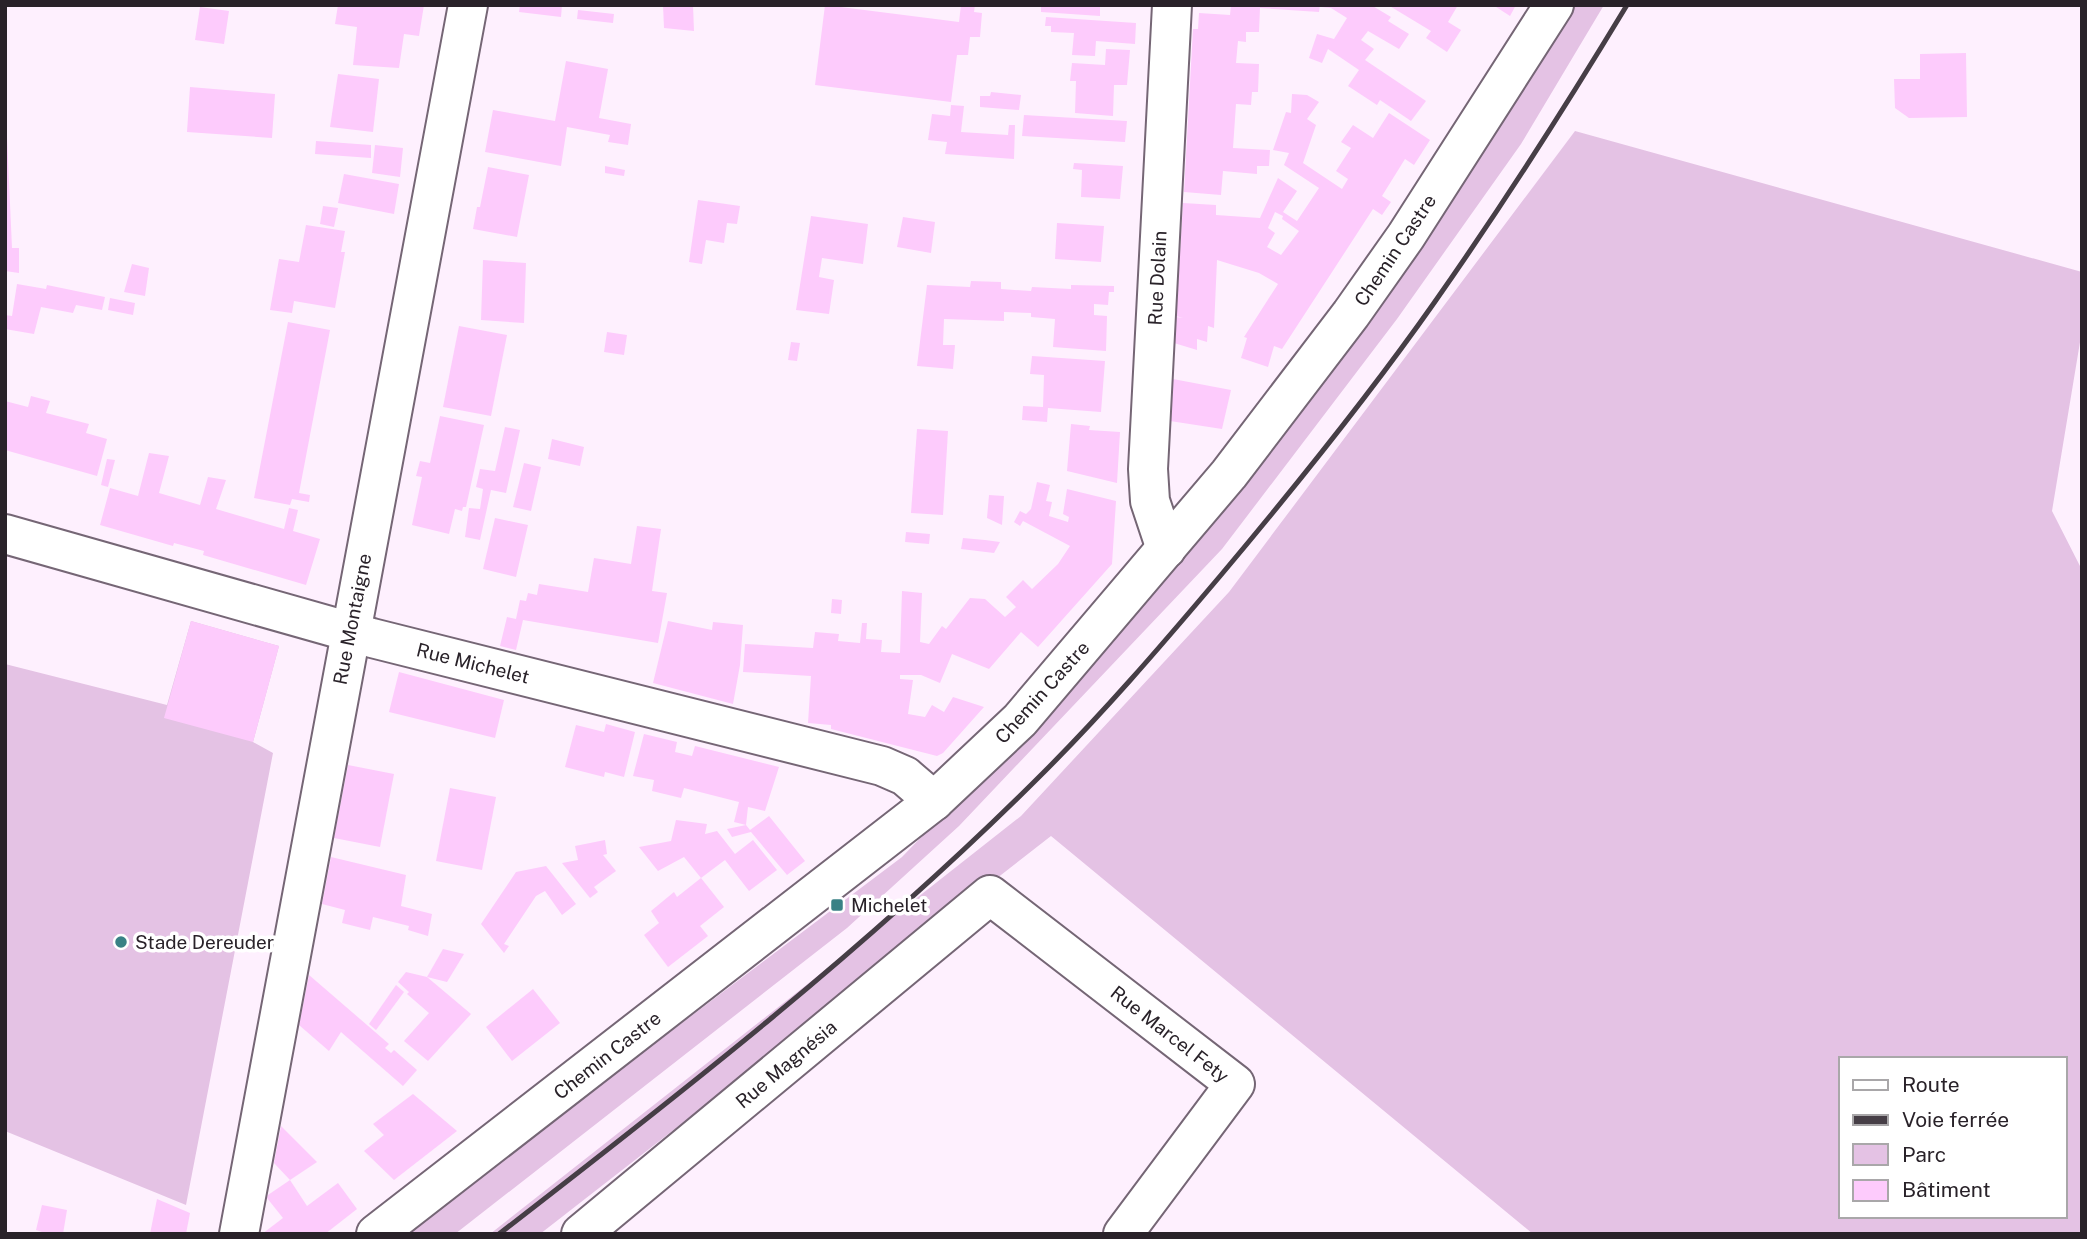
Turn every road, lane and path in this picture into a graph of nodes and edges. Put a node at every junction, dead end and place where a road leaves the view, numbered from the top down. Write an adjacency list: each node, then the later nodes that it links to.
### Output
1 (468, 5): 6 (street, Rue Montaigne)
2 (1172, 5): 5 (street, Rue Dolain)
3 (1554, 5): 5 (street, Chemin Castre)
4 (5, 534): 6 (street, Rue Michelet)
5 (1166, 549): 7 (street, Chemin Castre)
6 (350, 632): 7 (street, Rue Michelet); 9 (street, Rue Montaigne)
7 (934, 801): 10 (street, Chemin Castre)
8 (990, 895): 11 (street, Rue Magnésia); 12 (street, Rue Marcel Fety)
9 (239, 1234)
10 (376, 1234)
11 (581, 1234)
12 (1124, 1234)

